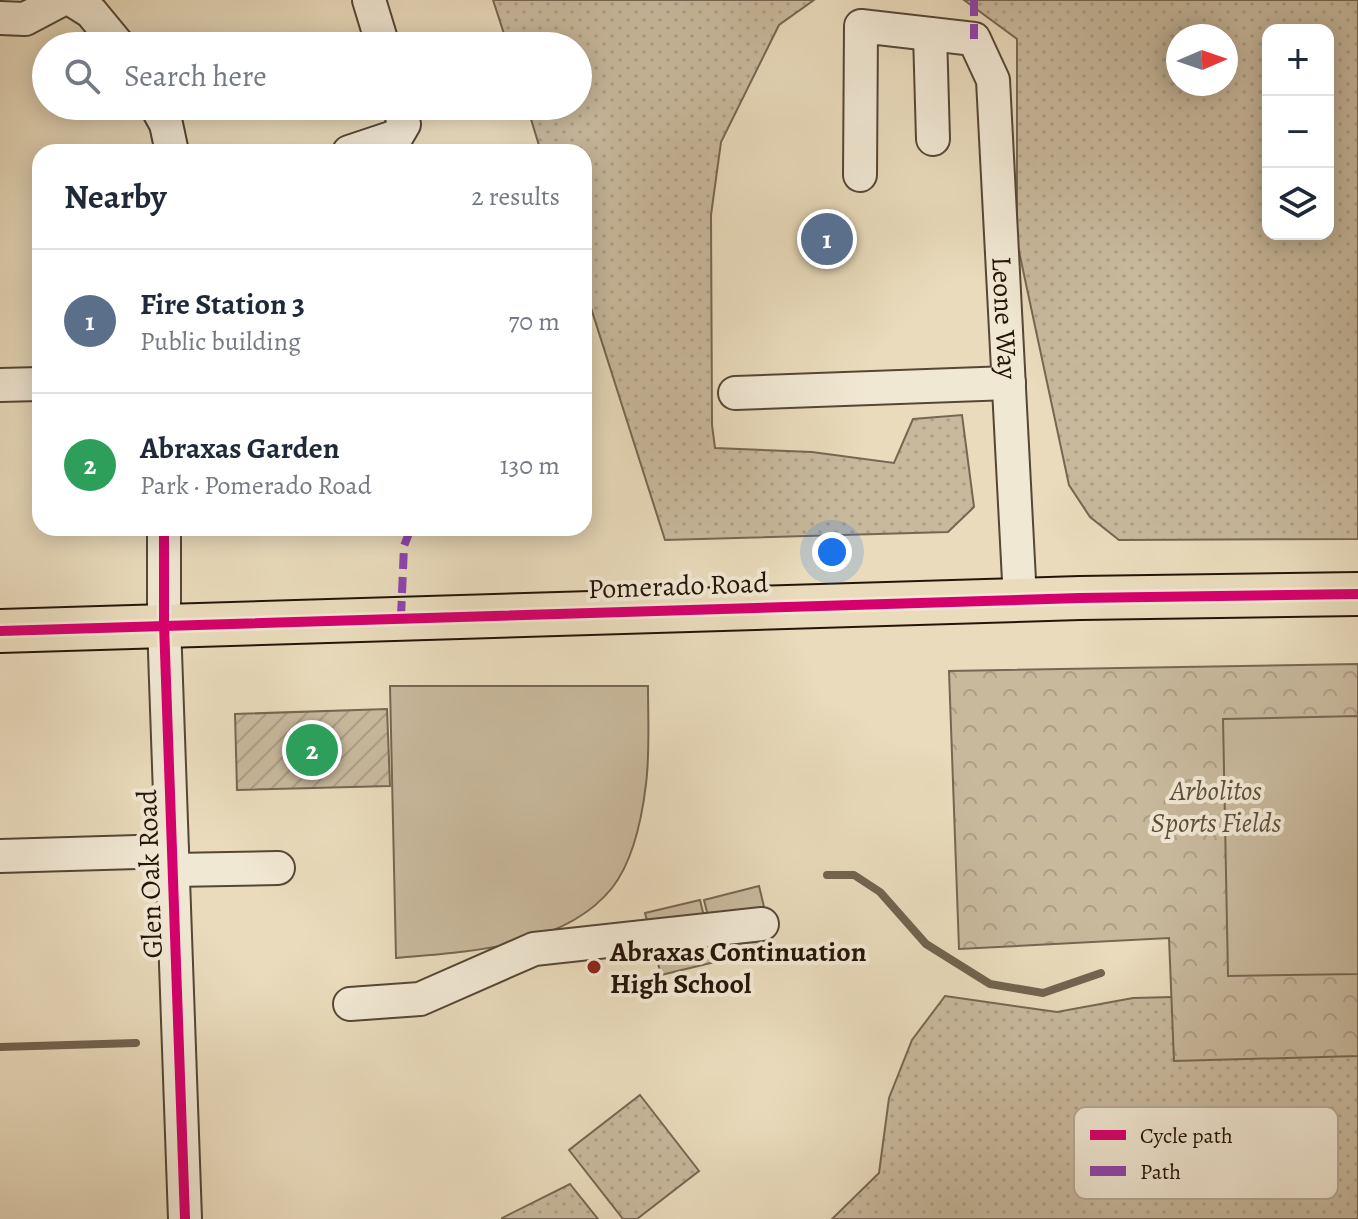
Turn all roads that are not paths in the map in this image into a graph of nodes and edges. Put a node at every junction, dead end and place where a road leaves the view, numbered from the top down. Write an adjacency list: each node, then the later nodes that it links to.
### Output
1 (61, 0): 4 (street)
2 (72, 0): 5 (street)
3 (369, 0): 6 (street)
4 (0, 18)
5 (107, 32)
6 (379, 32)
7 (930, 34): 10 (street); 13 (street); 14 (street, Leone Way)
8 (164, 120): 11 (street)
9 (403, 120): 12 (street)
10 (933, 139)
11 (170, 144)
12 (373, 144)
13 (860, 175)
14 (1009, 383): 17 (street); 20 (street, Leone Way)
15 (32, 384): 16 (street)
16 (0, 385)
17 (735, 393)
18 (164, 536): 21 (street, Glen Oak Road)
19 (1358, 594): 20 (main road, Pomerado Road)
20 (1020, 600): 21 (main road, Pomerado Road)
21 (164, 624): 22 (main road, Pomerado Road); 24 (street, Glen Oak Road)
22 (0, 631)
23 (0, 856): 24 (street)
24 (172, 860): 25 (street); 28 (street, Glen Oak Road)
25 (278, 868)
26 (762, 924): 27 (street)
27 (350, 1004)
28 (185, 1219)

